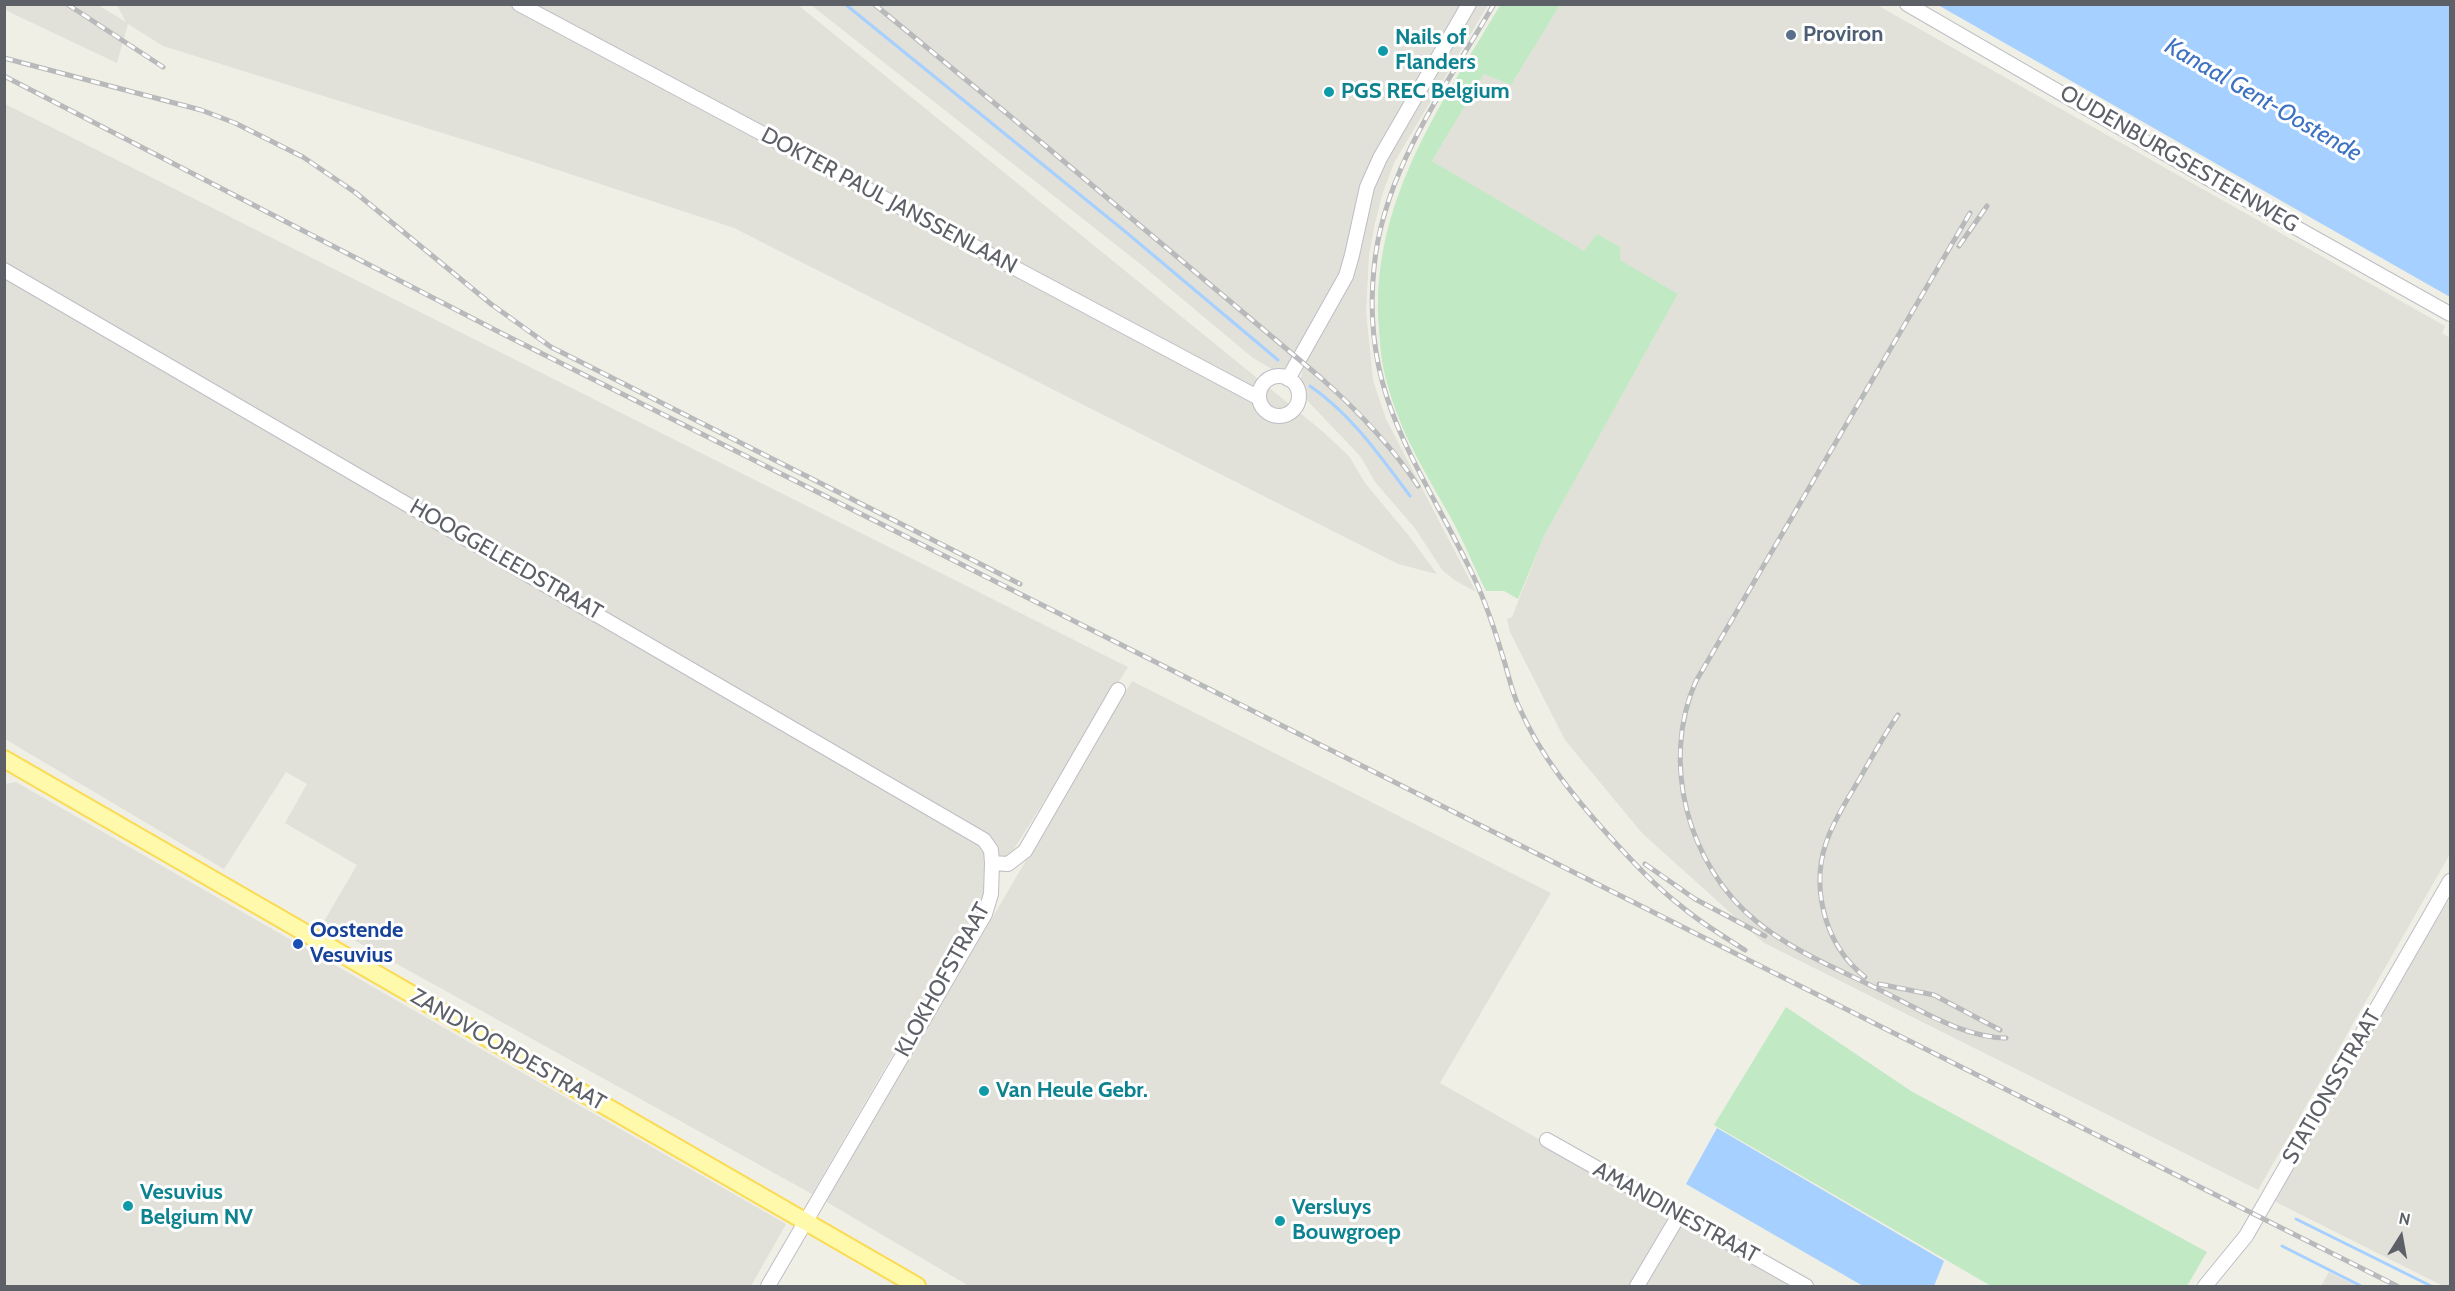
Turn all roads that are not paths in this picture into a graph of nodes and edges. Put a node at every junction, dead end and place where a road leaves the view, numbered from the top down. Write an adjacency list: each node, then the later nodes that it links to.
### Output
1 (519, 4): 7 (street, DOKTER PAUL JANSSENLAAN)
2 (1469, 4): 6 (street)
3 (1907, 4): 5 (street, OUDENBURGSESTEENWEG)
4 (4, 270): 10 (street, HOOGGELEEDSTRAAT)
5 (2451, 314)
6 (1288, 379): 7 (street); 7 (street, DOKTER PAUL JANSSENLAAN)
7 (1259, 398)
8 (1118, 690): 10 (street)
9 (4, 759): 14 (main road, ZANDVOORDESTRAAT)
10 (992, 863): 14 (street, KLOKHOFSTRAAT)
11 (2451, 881): 19 (street, STATIONSSTRAAT)
12 (1547, 1140): 13 (street, AMANDINESTRAAT)
13 (1679, 1215): 17 (street); 18 (street, AMANDINESTRAAT)
14 (806, 1222): 15 (street, KLOKHOFSTRAAT); 16 (main road, ZANDVOORDESTRAAT)
15 (768, 1287)
16 (917, 1287)
17 (1637, 1287)
18 (1806, 1287)
19 (2205, 1287)

